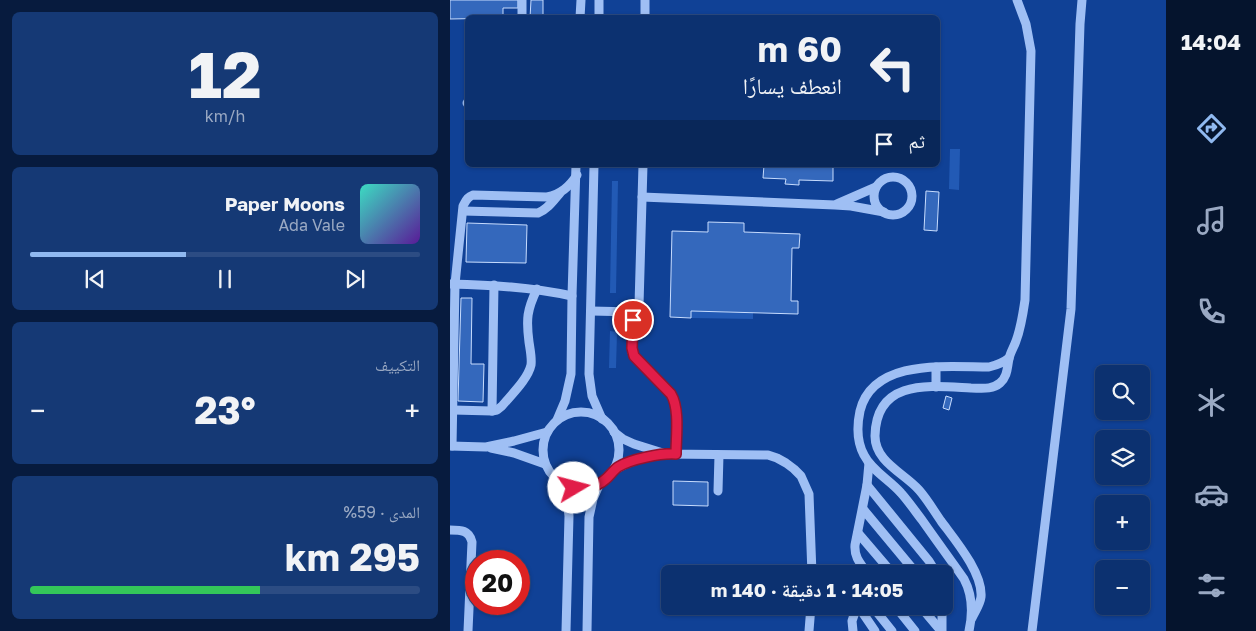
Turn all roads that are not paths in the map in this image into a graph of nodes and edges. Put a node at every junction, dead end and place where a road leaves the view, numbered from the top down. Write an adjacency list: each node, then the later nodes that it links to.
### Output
1 (522, 0): 7 (street)
2 (581, 0): 8 (street)
3 (599, 0): 9 (street)
4 (645, 0): 10 (street)
5 (1017, 0): 27 (street)
6 (1082, 0): 74 (street)
7 (522, 15)
8 (580, 15)
9 (599, 15)
10 (645, 15)
11 (576, 167): 14 (street)
12 (594, 167): 25 (street)
13 (643, 167): 17 (street)
14 (576, 175): 16 (street); 24 (street)
15 (876, 187): 18 (street); 20 (street); 20 (street)
16 (560, 192): 19 (street); 19 (street)
17 (642, 197): 18 (street); 26 (street)
18 (834, 204): 20 (street)
19 (463, 211): 21 (street)
20 (884, 212)
21 (452, 284): 22 (street); 30 (street)
22 (494, 285): 23 (street); 31 (street)
23 (537, 289): 24 (street); 31 (street)
24 (572, 296): 33 (street)
25 (591, 311): 26 (street); 32 (street)
26 (635, 312): 39 (street)
27 (1009, 358): 28 (street); 29 (street)
28 (936, 367): 29 (street); 42 (street)
29 (936, 387): 63 (street)
30 (453, 410): 31 (street); 36 (street)
31 (492, 411)
32 (602, 419): 33 (street); 35 (street)
33 (557, 420): 34 (street)
34 (547, 432): 37 (street); 41 (street)
35 (614, 432): 38 (street); 43 (street)
36 (451, 446): 37 (street)
37 (486, 447): 41 (street)
38 (666, 454): 39 (street); 43 (street)
39 (676, 454): 40 (street)
40 (719, 455): 47 (street); 51 (street)
41 (545, 464): 44 (street)
42 (869, 464): 46 (street); 63 (street)
43 (612, 472): 45 (street)
44 (561, 483): 45 (street); 65 (street)
45 (600, 483): 66 (street)
46 (867, 485): 48 (street); 55 (street)
47 (718, 490)
48 (863, 509): 50 (street); 54 (street)
49 (450, 530): 64 (street)
50 (858, 533): 52 (street); 53 (street)
51 (812, 565)
52 (861, 565)
53 (885, 565)
54 (910, 565)
55 (931, 565)
56 (810, 615): 67 (street)
57 (854, 615): 68 (street)
58 (864, 615): 69 (street)
59 (879, 615): 70 (street)
60 (902, 615): 71 (street)
61 (928, 615): 72 (street)
62 (942, 615): 72 (street)
63 (972, 618): 73 (street)
64 (468, 631)
65 (566, 631)
66 (587, 631)
67 (809, 631)
68 (853, 631)
69 (876, 631)
70 (892, 631)
71 (914, 631)
72 (942, 631)
73 (969, 631)
74 (1032, 631)

